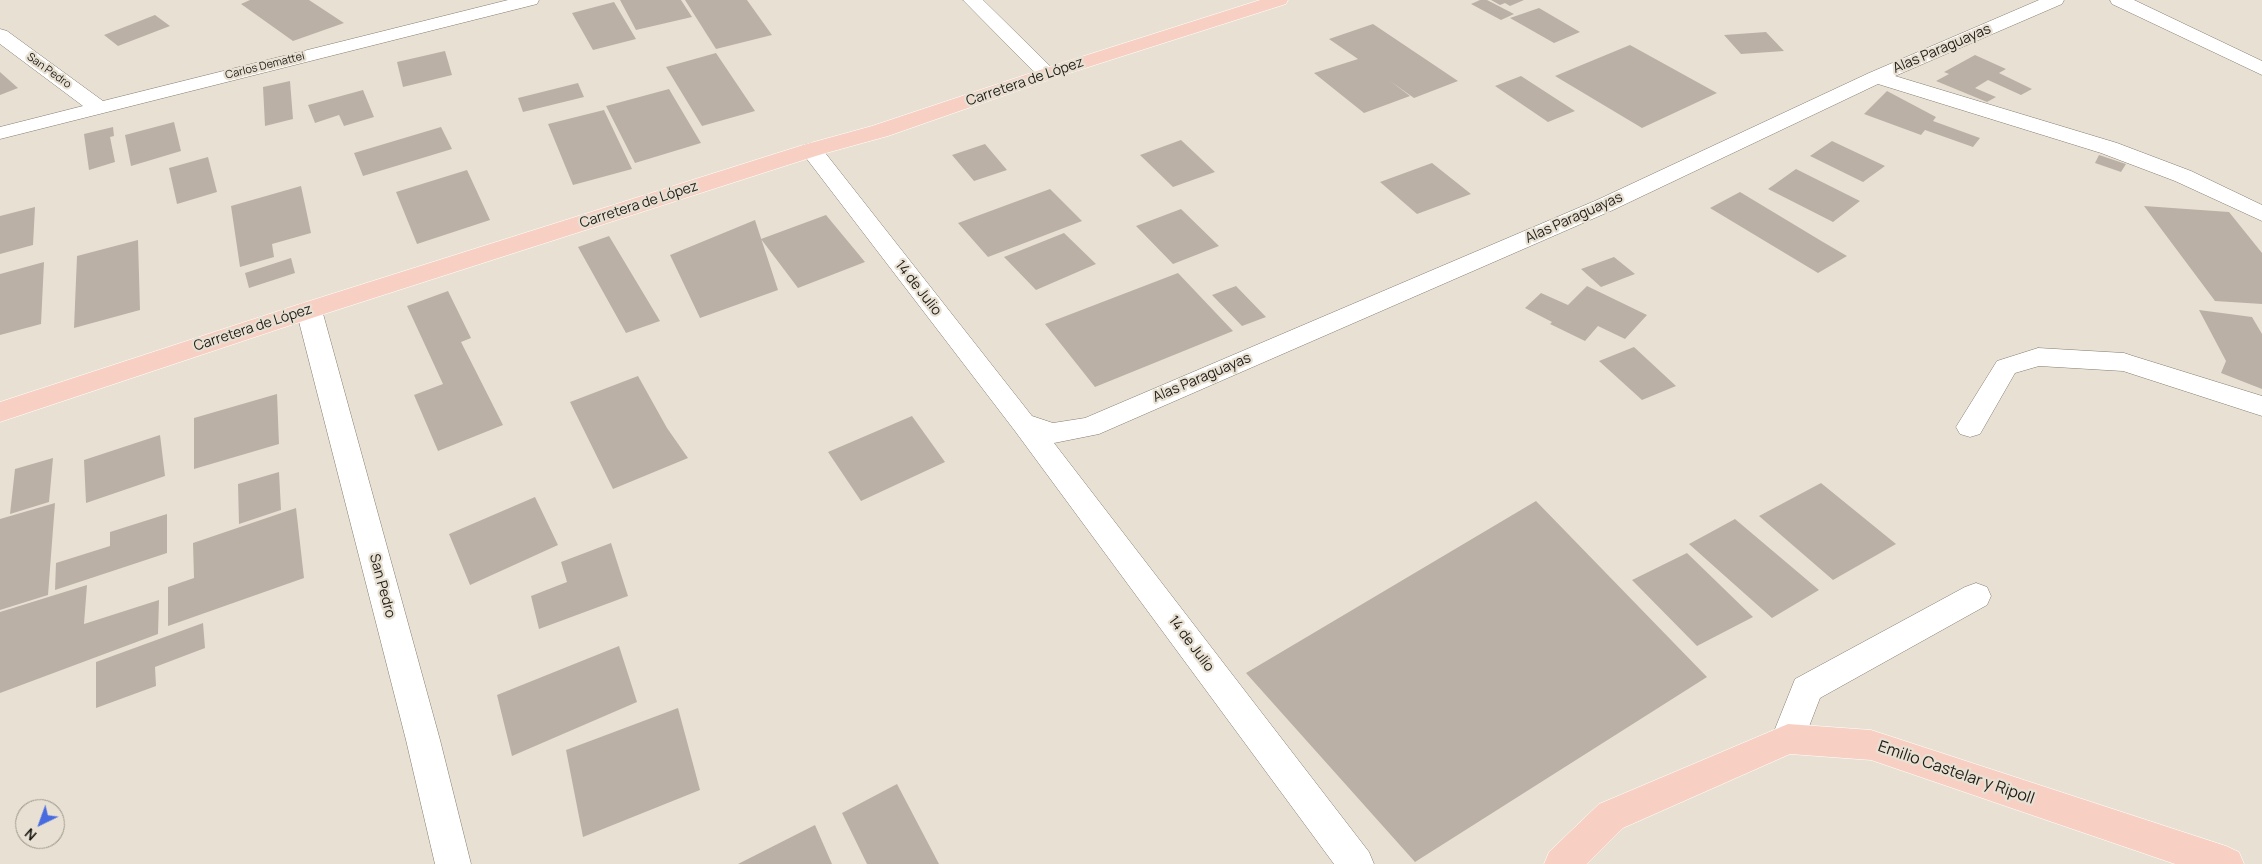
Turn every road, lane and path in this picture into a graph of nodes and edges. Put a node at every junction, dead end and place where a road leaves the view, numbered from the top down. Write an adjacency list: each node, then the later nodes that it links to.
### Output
1 (972, 0): 8 (street)
2 (1279, 0): 8 (main road, Carretera de López)
3 (2055, 0): 9 (street, Alas Paraguayas)
4 (2118, 0): 7 (street)
5 (522, 1): 10 (street, Carlos Demattei)
6 (0, 35): 10 (street, San Pedro)
7 (2262, 69)
8 (1047, 74): 12 (main road, Carretera de López)
9 (1876, 77): 13 (street); 17 (street, Alas Paraguayas)
10 (99, 108): 11 (street, Carlos Demattei)
11 (0, 133)
12 (811, 150): 14 (main road, Carretera de López); 17 (street, 14 de Julio)
13 (2262, 214)
14 (309, 310): 16 (main road, Carretera de López); 21 (street, San Pedro)
15 (2262, 406): 18 (street)
16 (0, 412)
17 (1025, 425): 22 (street, 14 de Julio)
18 (1970, 427)
19 (1976, 596): 20 (street)
20 (1788, 739): 23 (main road, Emilio Castelar y Ripoll); 24 (main road, Emilio Castelar y Ripoll)
21 (453, 864)
22 (1356, 864)
23 (1562, 864)
24 (2226, 864)

